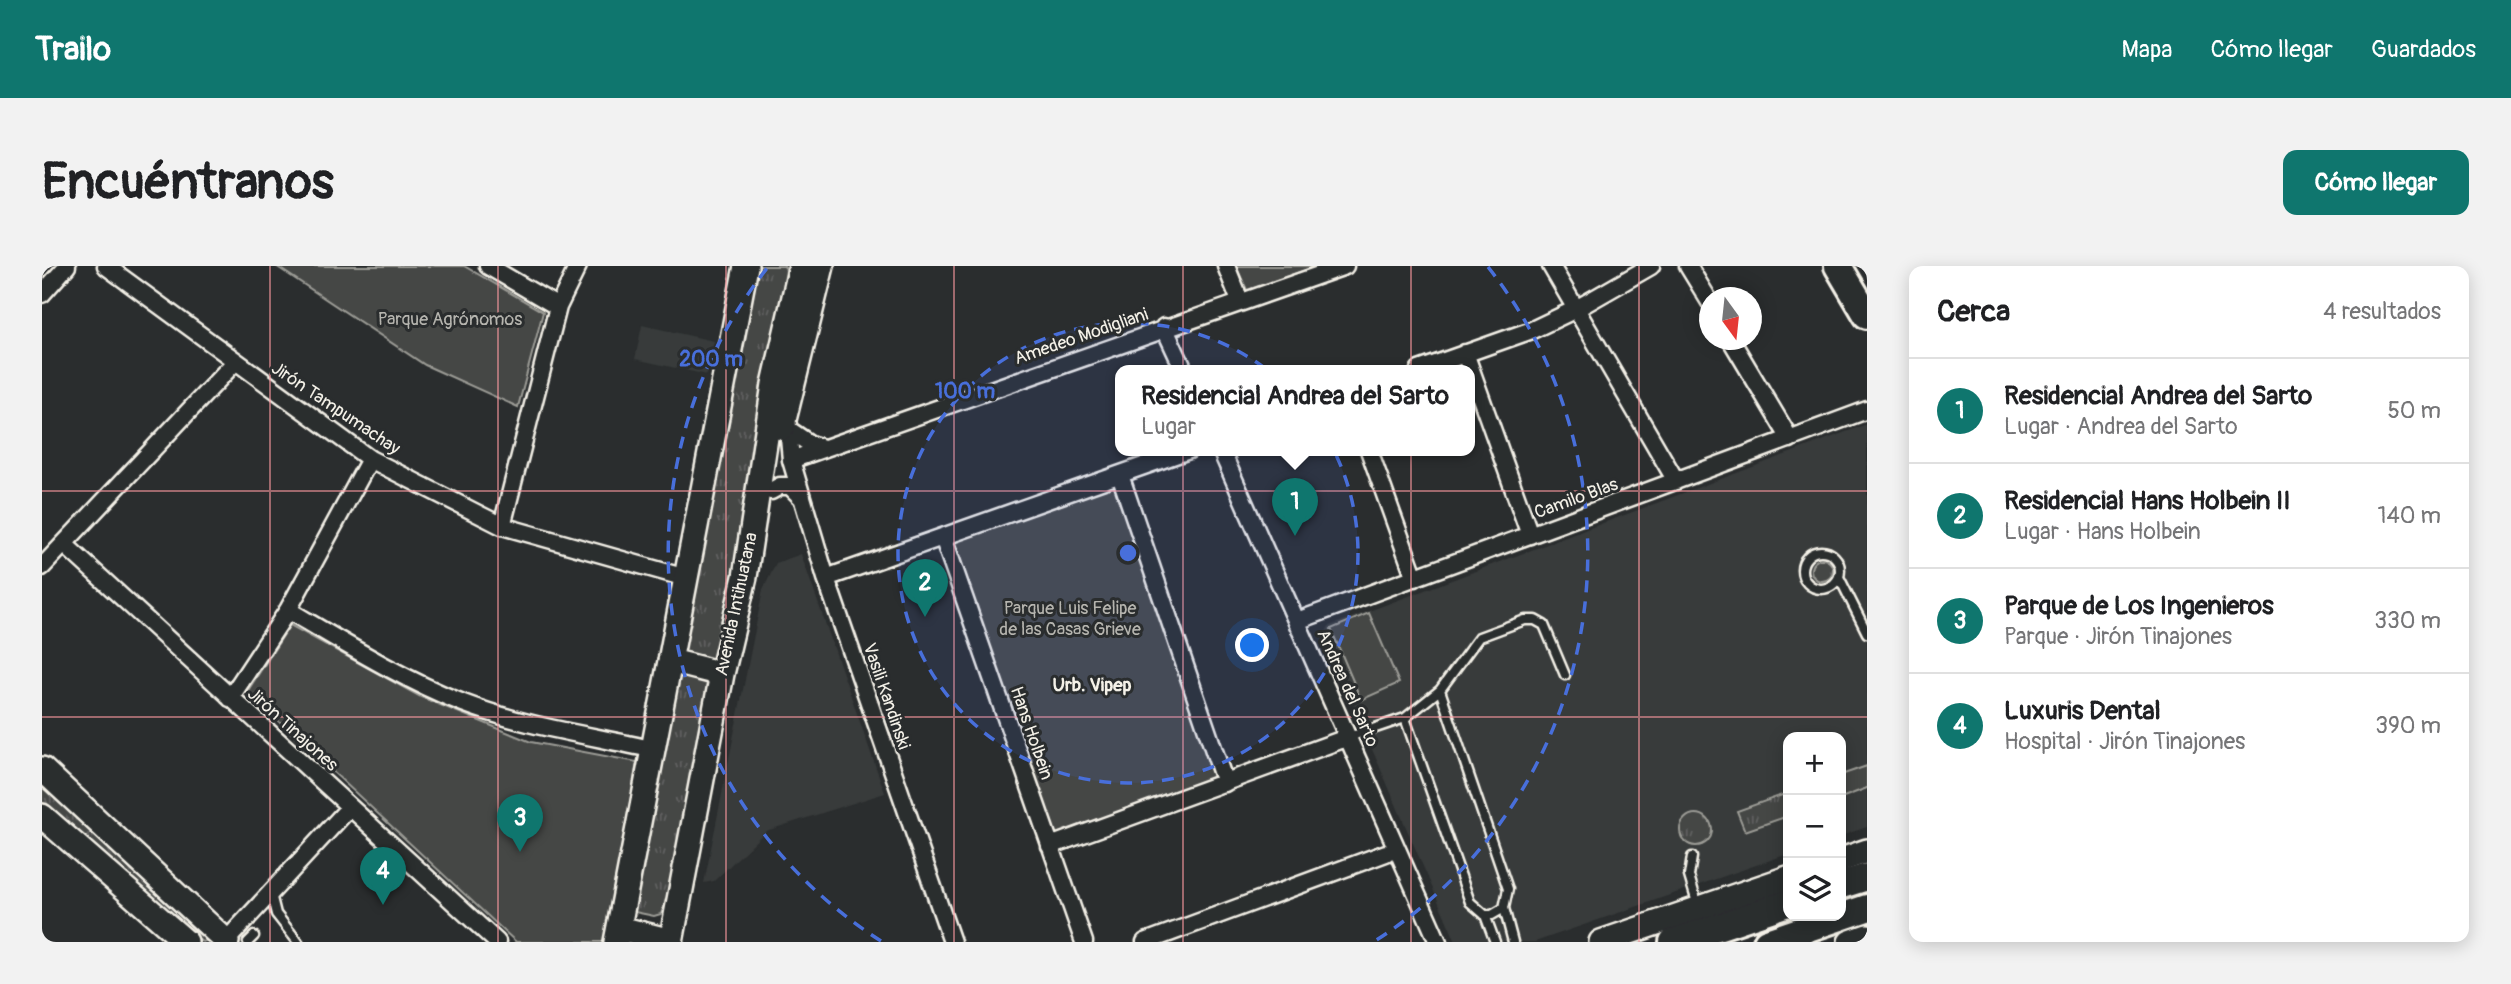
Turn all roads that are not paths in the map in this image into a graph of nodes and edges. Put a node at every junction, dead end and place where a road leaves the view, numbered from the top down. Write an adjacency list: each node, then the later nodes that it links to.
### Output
1 (67, 266): 15 (street)
2 (106, 266): 23 (street, Jirón Tampumachay)
3 (488, 266): 17 (street)
4 (578, 266): 17 (street)
5 (746, 266): 48 (main road)
6 (802, 266): 47 (main road, Avenida Intihuatana)
7 (822, 266): 29 (main road)
8 (1226, 266): 16 (street)
9 (1345, 266): 16 (street, Amedeo Modigliani)
10 (1551, 266): 18 (street)
11 (1651, 266): 18 (street)
12 (1688, 266): 14 (street)
13 (1838, 266): 19 (main road)
14 (1701, 287)
15 (42, 294)
16 (1240, 301): 20 (street, Amedeo Modigliani)
17 (558, 307): 41 (street)
18 (1576, 309): 22 (street); 38 (street)
19 (1867, 315)
20 (1164, 327): 24 (street); 31 (street, Amedeo Modigliani)
21 (1737, 350): 30 (street)
22 (1465, 353): 25 (street); 26 (street)
23 (235, 362): 35 (street, Jirón Tampumachay); 44 (street)
24 (1182, 365)
25 (1433, 365)
26 (1469, 365)
27 (1475, 381): 42 (street)
28 (1867, 410): 30 (street, Camilo Blas)
29 (787, 418): 31 (street); 36 (street, Vasili Kandinski); 39 (main road)
30 (1790, 439): 38 (street, Camilo Blas)
31 (823, 448): 36 (street, Amedeo Modigliani)
32 (1172, 456): 37 (street)
33 (1224, 456): 52 (street, Andrea del Sarto)
34 (1371, 456): 50 (street)
35 (370, 458): 41 (street, Jirón Tampumachay); 51 (street)
36 (791, 460): 39 (street); 40 (street, Vasili Kandinski)
37 (1120, 475): 43 (street); 63 (street)
38 (1676, 481): 42 (street, Camilo Blas)
39 (771, 491): 40 (street); 47 (main road)
40 (801, 497): 49 (street, Vasili Kandinski)
41 (502, 526): 48 (street, Jirón Tampumachay)
42 (1530, 535): 50 (street, Camilo Blas)
43 (943, 537): 49 (street); 66 (street, Hans Holbein)
44 (64, 544): 45 (street); 58 (street, Jirón Tinajones)
45 (42, 567)
46 (1839, 576): 46 (lane); 53 (lane)
47 (745, 577): 55 (main road, Avenida Intihuatana)
48 (686, 578): 54 (main road)
49 (826, 578): 88 (street, Vasili Kandinski)
50 (1415, 578): 52 (street, Camilo Blas)
51 (288, 610): 58 (street); 61 (street)
52 (1297, 621): 60 (street, Andrea del Sarto)
53 (1867, 633)
54 (671, 661): 55 (main road); 61 (main road)
55 (722, 674): 84 (main road, Avenida Intihuatana)
56 (1565, 675): 57 (lane)
57 (1440, 690): 59 (lane); 76 (lane)
58 (230, 698): 64 (street, Jirón Tinajones)
59 (1405, 718): 60 (lane); 79 (lane)
60 (1349, 737): 63 (street); 91 (street, Andrea del Sarto)
61 (651, 749): 80 (main road)
62 (42, 769): 82 (main road)
63 (1225, 783): 66 (street)
64 (350, 807): 74 (street); 87 (street, Jirón Tinajones)
65 (42, 816): 85 (main road)
66 (1051, 846): 89 (street, Hans Holbein)
67 (1867, 851): 70 (main road)
68 (1386, 853): 90 (street)
69 (1692, 857): 77 (lane)
70 (1846, 858)
71 (1867, 877): 73 (main road)
72 (1783, 880): 77 (main road)
73 (1846, 884)
74 (272, 891): 82 (street); 86 (lane)
75 (1782, 905): 83 (main road); 95 (main road)
76 (1504, 908): 79 (lane); 93 (lane)
77 (1699, 908): 94 (main road)
78 (1867, 908): 83 (main road)
79 (1485, 915): 92 (lane)
80 (617, 935): 84 (main road)
81 (1867, 936): 96 (main road)
82 (239, 937)
83 (1780, 940)
84 (671, 941)
85 (186, 942)
86 (298, 942)
87 (497, 942)
88 (952, 942)
89 (1084, 942)
90 (1145, 942)
91 (1438, 942)
92 (1495, 942)
93 (1513, 942)
94 (1601, 942)
95 (1673, 942)
96 (1850, 942)

